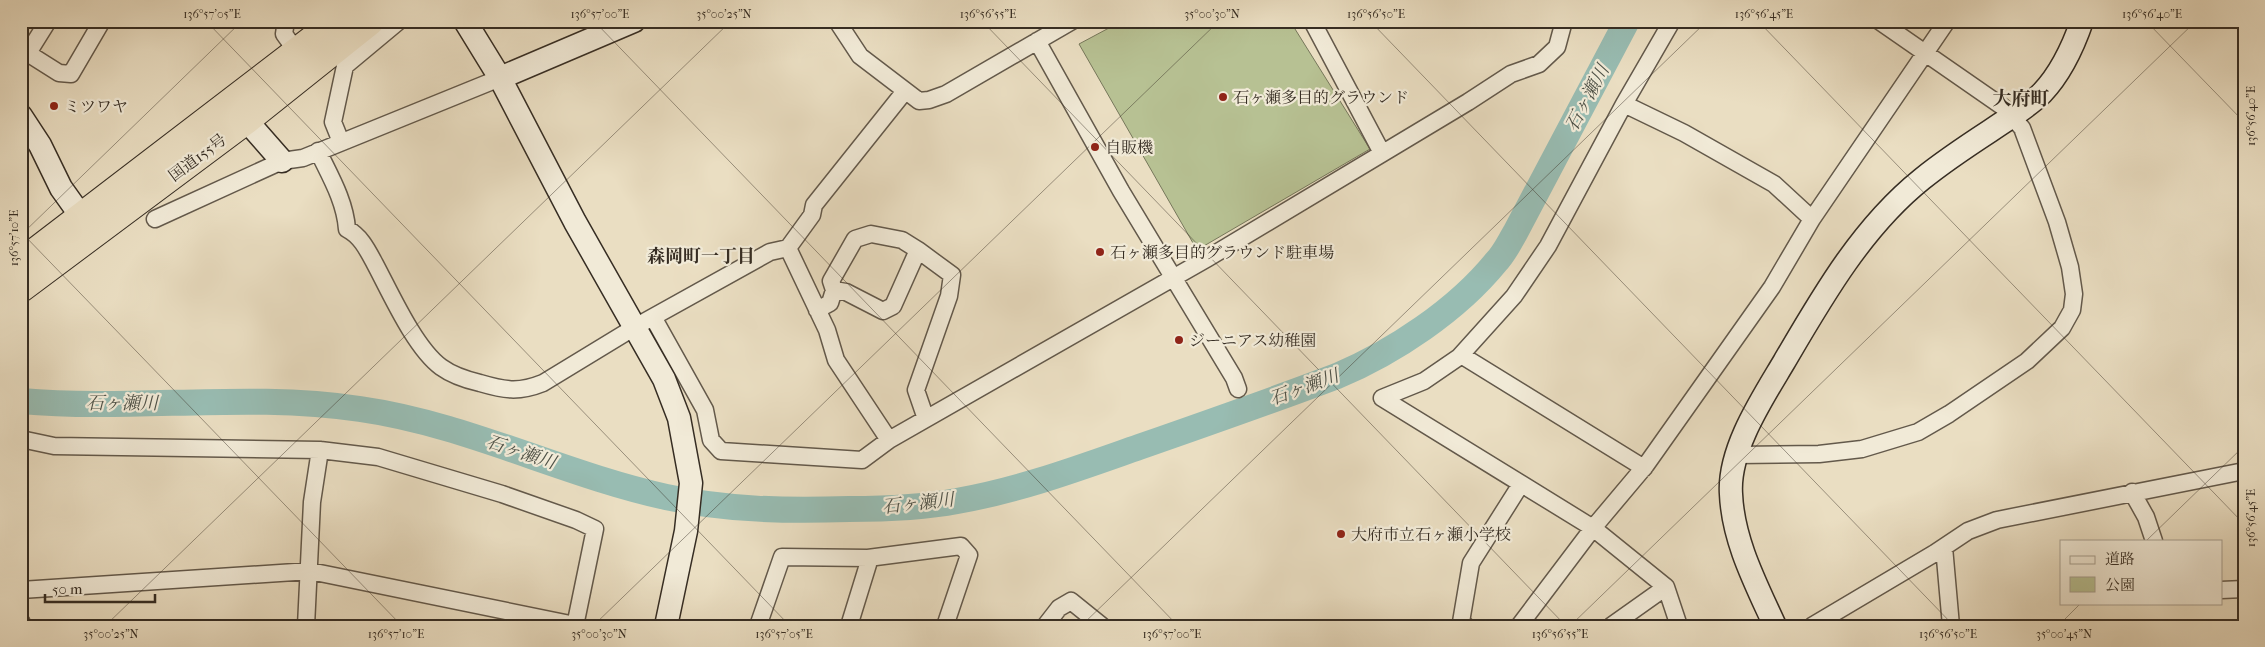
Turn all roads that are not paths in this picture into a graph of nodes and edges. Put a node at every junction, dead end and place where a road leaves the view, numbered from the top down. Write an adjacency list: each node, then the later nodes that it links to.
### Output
1 (48, 21): 19 (street)
2 (102, 21): 19 (street)
3 (286, 21): 20 (street)
4 (337, 21): 20 (highway, 国道155号)
5 (370, 21): 27 (highway, 国道155号)
6 (399, 21): 28 (street)
7 (465, 21): 22 (street)
8 (634, 21): 22 (street)
9 (837, 21): 23 (street)
10 (1072, 21): 17 (street)
11 (1312, 21): 30 (street)
12 (1564, 21): 30 (street)
13 (1672, 21): 24 (street)
14 (1879, 21): 21 (street)
15 (1947, 21): 21 (street)
16 (2082, 21): 26 (street)
17 (1049, 27): 18 (street)
18 (1037, 41): 23 (street); 38 (street)
19 (24, 51)
20 (297, 52): 34 (highway, 国道155号)
21 (1926, 52): 26 (street); 33 (street)
22 (500, 78): 28 (street); 42 (street)
23 (905, 91): 35 (street)
24 (1624, 104): 33 (street); 43 (street)
25 (21, 116): 34 (street)
26 (2013, 116): 49 (street); 49 (street)
27 (246, 120): 31 (street); 34 (highway, 国道155号)
28 (341, 142): 29 (street)
29 (318, 151): 31 (street); 42 (street)
30 (1382, 153): 38 (street)
31 (282, 161): 32 (street)
32 (155, 218)
33 (1812, 219): 50 (street)
34 (88, 225): 37 (highway, 国道155号); 39 (highway, 国道155号)
35 (788, 248): 41 (street); 42 (street)
36 (918, 250): 40 (street); 40 (street); 45 (street)
37 (21, 263)
38 (1173, 277): 44 (street); 45 (street)
39 (21, 288)
40 (834, 290): 41 (street)
41 (817, 310): 47 (street)
42 (644, 322): 47 (street); 67 (street)
43 (1461, 355): 50 (street); 52 (street)
44 (1238, 389)
45 (926, 419): 47 (street)
46 (21, 440): 48 (street)
47 (889, 440)
48 (320, 450): 58 (street); 64 (street)
49 (1736, 455): 77 (street)
50 (1644, 468): 54 (street)
51 (2244, 471): 53 (street)
52 (1520, 484): 54 (street); 73 (street)
53 (2132, 492): 55 (street); 56 (street)
54 (1593, 528): 59 (street); 74 (street)
55 (2154, 540)
56 (1944, 547): 78 (street); 79 (street)
57 (870, 558): 68 (street); 69 (street); 70 (street)
58 (310, 571): 61 (street); 64 (street); 66 (street)
59 (1666, 587): 75 (street); 76 (street)
60 (2244, 589): 62 (street)
61 (21, 590)
62 (2222, 590)
63 (21, 621): 65 (street)
64 (575, 625)
65 (24, 626)
66 (306, 626)
67 (666, 626)
68 (758, 626)
69 (849, 626)
70 (945, 626)
71 (1045, 626): 72 (street)
72 (1102, 626)
73 (1466, 626)
74 (1519, 626)
75 (1611, 626)
76 (1679, 626)
77 (1775, 626)
78 (1812, 626)
79 (1951, 626)

